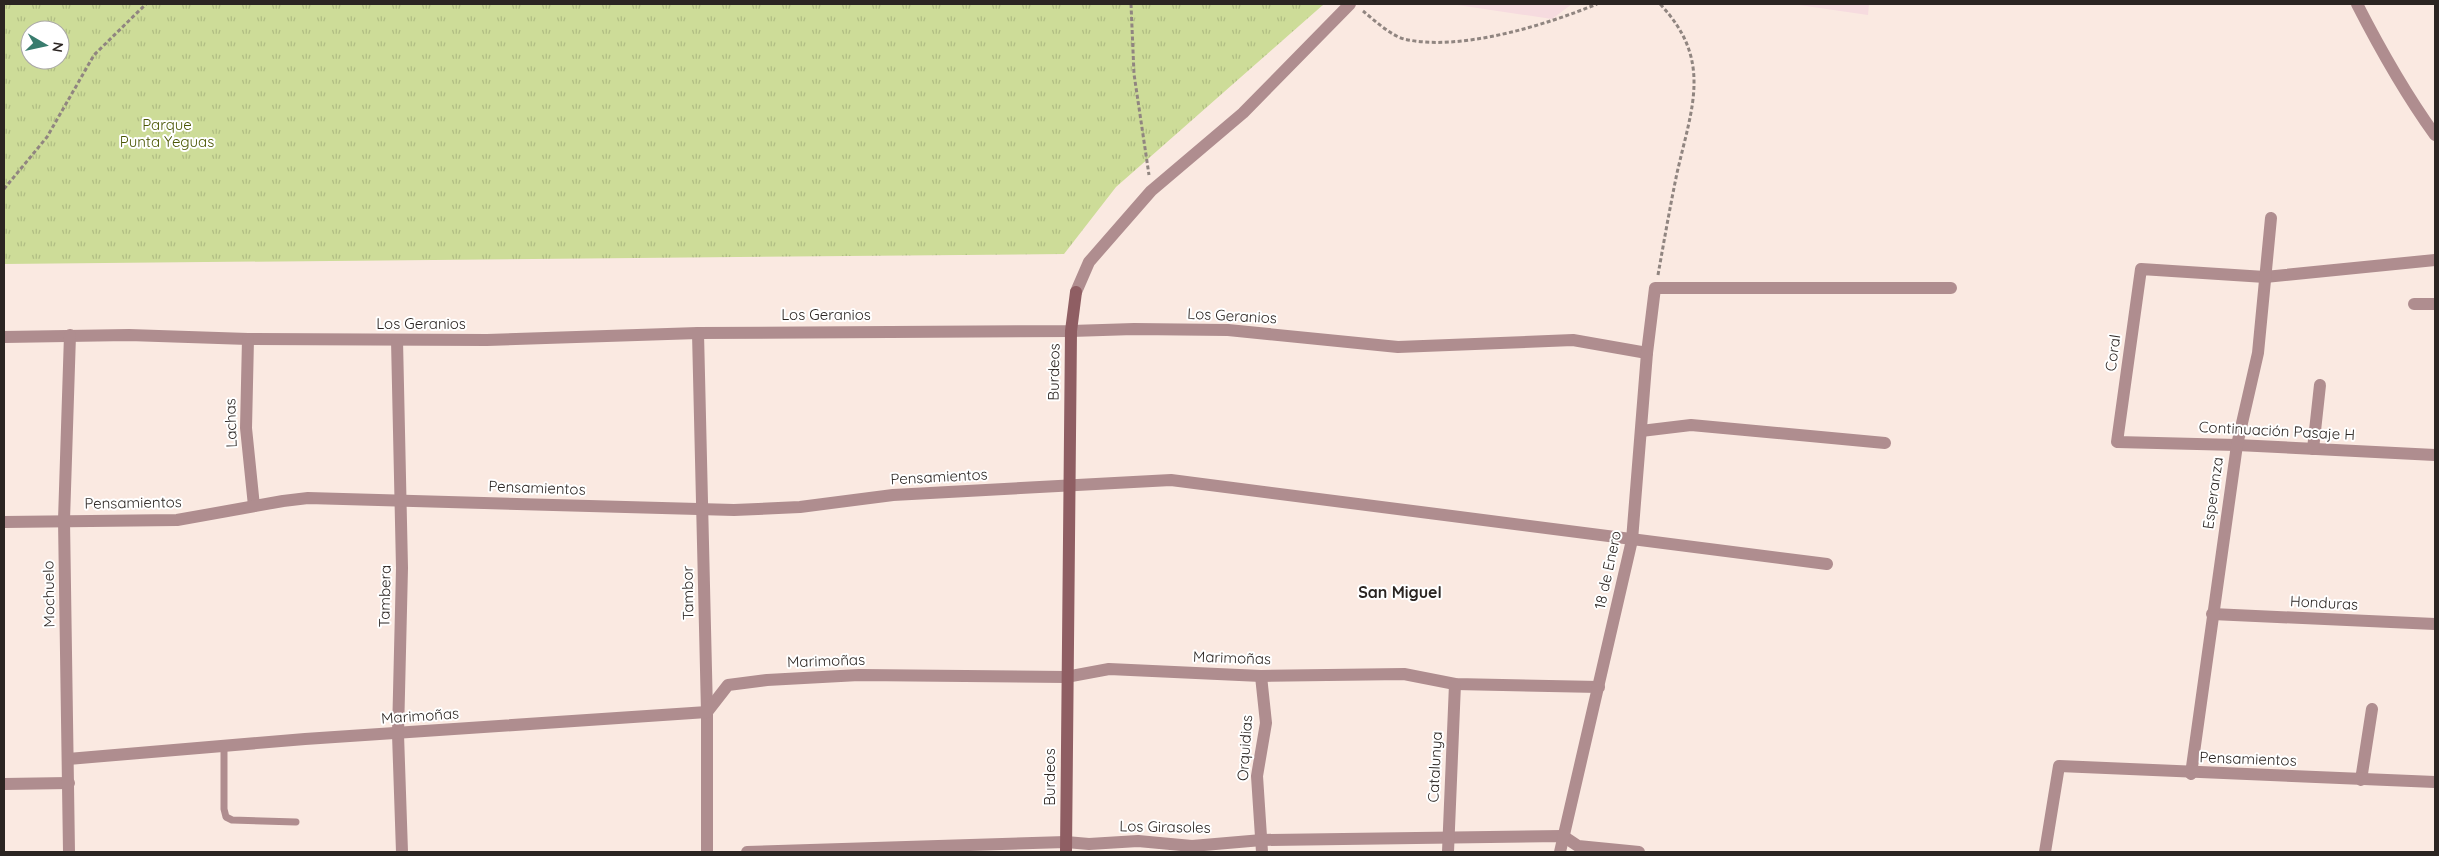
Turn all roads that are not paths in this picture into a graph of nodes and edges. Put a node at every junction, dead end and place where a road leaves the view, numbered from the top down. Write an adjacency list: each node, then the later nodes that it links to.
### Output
1 (2357, 4): 3 (street)
2 (1356, 7): 10 (street, Burdeos)
3 (2435, 135)
4 (2271, 218): 6 (street, Esperanza)
5 (2435, 260): 6 (street)
6 (2265, 277): 19 (street, Coral); 21 (street, Esperanza)
7 (1951, 288): 16 (street, 18 de Enero)
8 (2414, 304): 9 (street)
9 (2435, 304)
10 (1071, 332): 11 (street, Los Geranios); 16 (street, Los Geranios); 24 (street, Burdeos)
11 (698, 333): 15 (street, Los Geranios); 27 (street, Tambor)
12 (70, 335): 13 (street, Los Geranios); 14 (street, Los Geranios); 28 (street, Mochuelo)
13 (4, 337)
14 (248, 339): 15 (street, Los Geranios); 26 (street, Lachas)
15 (396, 340): 25 (street, Tambera)
16 (1647, 353): 18 (street, 18 de Enero)
17 (2320, 385): 22 (street)
18 (1641, 431): 20 (street); 30 (street, 18 de Enero)
19 (2117, 442): 21 (street, Continuación Pasaje H)
20 (1885, 443)
21 (2237, 445): 22 (street, Continuación Pasaje H); 32 (street, Esperanza)
22 (2312, 449): 23 (street, Continuación Pasaje H)
23 (2435, 455)
24 (1069, 487): 27 (street, Pensamientos); 30 (street, Pensamientos); 35 (street, Burdeos)
25 (400, 500): 26 (street, Pensamientos); 27 (street, Pensamientos); 40 (street, Tambera)
26 (254, 506): 28 (street, Pensamientos)
27 (703, 510): 39 (street, Tambor)
28 (64, 520): 29 (street, Pensamientos); 42 (street, Mochuelo)
29 (4, 522)
30 (1632, 540): 31 (street, Pensamientos); 37 (street, 18 de Enero)
31 (1827, 564)
32 (2212, 614): 33 (street, Honduras); 43 (street, Esperanza)
33 (2435, 624)
34 (1261, 676): 35 (street, Marimoñas); 36 (street, Marimoñas); 51 (street, Orquidias)
35 (1066, 677): 39 (street, Marimoñas); 52 (street, Burdeos)
36 (1455, 684): 37 (street, Marimoñas); 50 (street, Catalunya)
37 (1599, 687): 49 (street, 18 de Enero)
38 (2372, 709): 44 (street)
39 (707, 712): 40 (street, Marimoñas); 55 (street, Tambor)
40 (398, 734): 41 (street, Marimoñas); 54 (street, Tambera)
41 (224, 746): 42 (street, Marimoñas); 48 (lane)
42 (68, 759): 46 (street, Mochuelo)
43 (2190, 774): 44 (street, Pensamientos); 60 (street, Pensamientos)
44 (2361, 780): 45 (street, Pensamientos)
45 (2435, 782)
46 (68, 783): 47 (street); 53 (street, Mochuelo)
47 (4, 784)
48 (296, 822)
49 (1563, 836): 50 (street, Los Girasoles); 58 (street, 18 de Enero); 59 (street, Los Girasoles)
50 (1448, 838): 51 (street, Los Girasoles); 57 (street, Catalunya)
51 (1262, 846): 52 (street, Los Girasoles)
52 (1066, 847): 56 (street, Los Girasoles)
53 (69, 852)
54 (402, 852)
55 (707, 852)
56 (747, 852)
57 (1448, 852)
58 (1560, 852)
59 (1639, 852)
60 (2045, 852)

